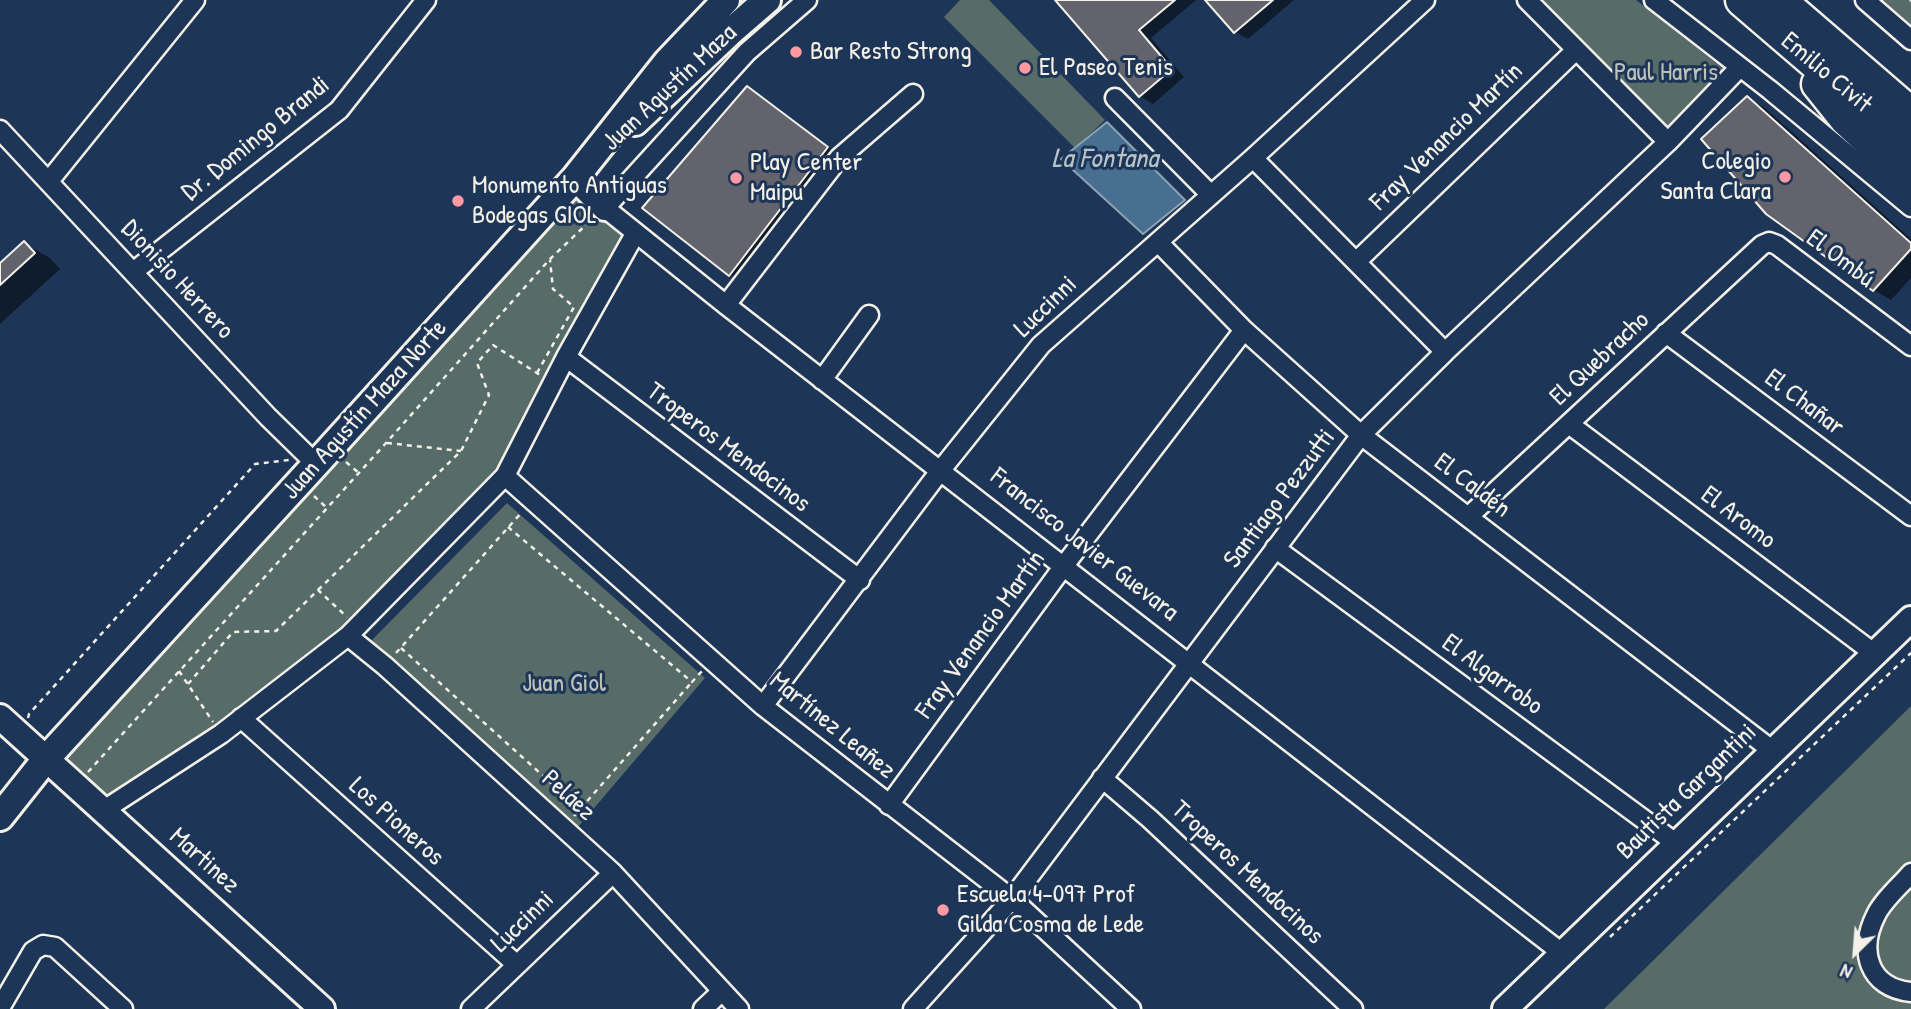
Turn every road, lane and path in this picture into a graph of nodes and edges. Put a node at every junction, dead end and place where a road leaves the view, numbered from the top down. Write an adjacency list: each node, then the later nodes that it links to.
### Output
1 (195, 0): 25 (street)
2 (426, 0): 34 (street, Dr. Domingo Brandi)
3 (726, 0): 23 (main road, Juan Agustín Maza Norte)
4 (767, 0): 23 (main road, Juan Agustín Maza)
5 (807, 0): 28 (street)
6 (1424, 0): 22 (street, Luccinni)
7 (1527, 0): 13 (street)
8 (1654, 0): 14 (street)
9 (1742, 0): 11 (highway, Emilio Civit)
10 (1866, 0): 12 (street)
11 (1779, 11): 15 (highway); 18 (highway, Emilio Civit); 21 (highway, Emilio Civit); 24 (highway)
12 (1911, 40)
13 (1576, 50): 20 (street); 33 (street, Fray Venancio Martín)
14 (1740, 67): 20 (street, Santiago Pezzutti); 27 (street)
15 (1911, 90)
16 (913, 94): 35 (street)
17 (1115, 98): 26 (street)
18 (1911, 114)
19 (0, 130): 25 (street, Dionisio Herrero)
20 (1668, 142): 40 (street, Santiago Pezzutti)
21 (1911, 145)
22 (1253, 158): 26 (street, Luccinni); 33 (street)
23 (575, 178): 28 (street, Francisco Javier Guevara); 49 (main road, Juan Agustín Maza Norte)
24 (1911, 179)
25 (50, 181): 34 (street, Dionisio Herrero)
26 (1211, 195): 30 (street, Luccinni)
27 (1911, 207)
28 (605, 208): 29 (street, Francisco Javier Guevara); 32 (path)
29 (635, 234): 35 (street, Francisco Javier Guevara); 41 (street)
30 (1157, 242): 37 (street, El Caldén); 50 (street, Luccinni)
31 (1769, 242): 38 (street, El Quebracho); 39 (street, El Ombú)
32 (550, 259): 42 (path); 47 (path)
33 (1356, 262): 40 (street)
34 (132, 272): 49 (street, Dionisio Herrero)
35 (726, 306): 43 (street, Francisco Javier Guevara)
36 (869, 315): 43 (street)
37 (1244, 330): 46 (street, El Caldén); 57 (street, Fray Venancio Martín)
38 (1667, 333): 45 (street, El Quebracho); 54 (street, El Chañar)
39 (1911, 346)
40 (1445, 352): 46 (street, Santiago Pezzutti)
41 (566, 357): 44 (street); 58 (street, Troperos Mendocinos)
42 (537, 373): 44 (path); 48 (path)
43 (822, 380): 50 (street, Francisco Javier Guevara)
44 (553, 382): 51 (street)
45 (1569, 424): 53 (street, El Quebracho); 64 (street, El Aromo)
46 (1361, 435): 53 (street, El Caldén); 56 (street, Santiago Pezzutti)
47 (386, 443): 48 (path); 68 (path)
48 (461, 451): 59 (path)
49 (313, 461): 75 (path); 77 (main road, Juan Agustín Maza Norte)
50 (940, 471): 57 (street, Francisco Javier Guevara); 58 (street, Luccinni)
51 (505, 476): 52 (street, Martínez Leañez); 61 (street)
52 (532, 501): 55 (path); 65 (street, Martínez Leañez)
53 (1469, 516): 76 (street, El Caldén)
54 (1911, 516)
55 (508, 527): 62 (path); 69 (path)
56 (1275, 548): 66 (street, Santiago Pezzutti); 83 (street, El Algarrobo)
57 (1063, 567): 66 (street, Francisco Javier Guevara); 80 (street, Fray Venancio Martín)
58 (859, 580): 71 (street, Luccinni)
59 (318, 590): 61 (path); 70 (path)
60 (1911, 619): 64 (street, Bautista Gargantini)
61 (353, 631): 67 (street, Peláez); 73 (street)
62 (401, 648): 67 (path); 69 (path)
63 (1911, 653): 87 (path)
64 (1875, 654): 76 (street, Bautista Gargantini)
65 (711, 660): 69 (path); 71 (street, Martínez Leañez)
66 (1190, 663): 78 (street, Santiago Pezzutti); 88 (street, Francisco Javier Guevara)
67 (385, 666): 84 (street, Peláez)
68 (179, 671): 70 (path); 79 (path)
69 (692, 682)
70 (188, 684): 74 (path)
71 (763, 706): 80 (street, Martínez Leañez)
72 (0, 717): 75 (street, Martinez)
73 (241, 718): 74 (street); 89 (street, Los Pioneros)
74 (221, 734): 81 (street)
75 (23, 738): 77 (street, Martinez)
76 (1773, 751): 83 (street, Bautista Gargantini)
77 (46, 759): 79 (street, Martinez); 82 (main road, Juan Agustín Maza Norte)
78 (1102, 778): 86 (street, Santiago Pezzutti); 100 (street, Troperos Mendocinos)
79 (76, 785): 81 (street, Martinez)
80 (889, 805): 86 (street, Martínez Leañez)
81 (104, 810): 95 (street, Martinez)
82 (0, 817)
83 (1676, 844): 88 (street, Bautista Gargantini)
84 (613, 873): 89 (street, Luccinni); 90 (street, Peláez)
85 (1911, 873): 91 (street)
86 (1012, 899): 92 (street, Santiago Pezzutti); 99 (street, Martínez Leañez)
87 (1604, 942)
88 (1562, 953): 101 (street, Bautista Gargantini)
89 (516, 965): 96 (street, Luccinni)
90 (722, 991): 97 (street); 98 (street, Peláez)
91 (1911, 992)
92 (920, 1006)
93 (0, 1008): 94 (street)
94 (123, 1009)
95 (321, 1009)
96 (471, 1009)
97 (704, 1009)
98 (738, 1009)
99 (1131, 1009)
100 (1353, 1009)
101 (1505, 1009)

